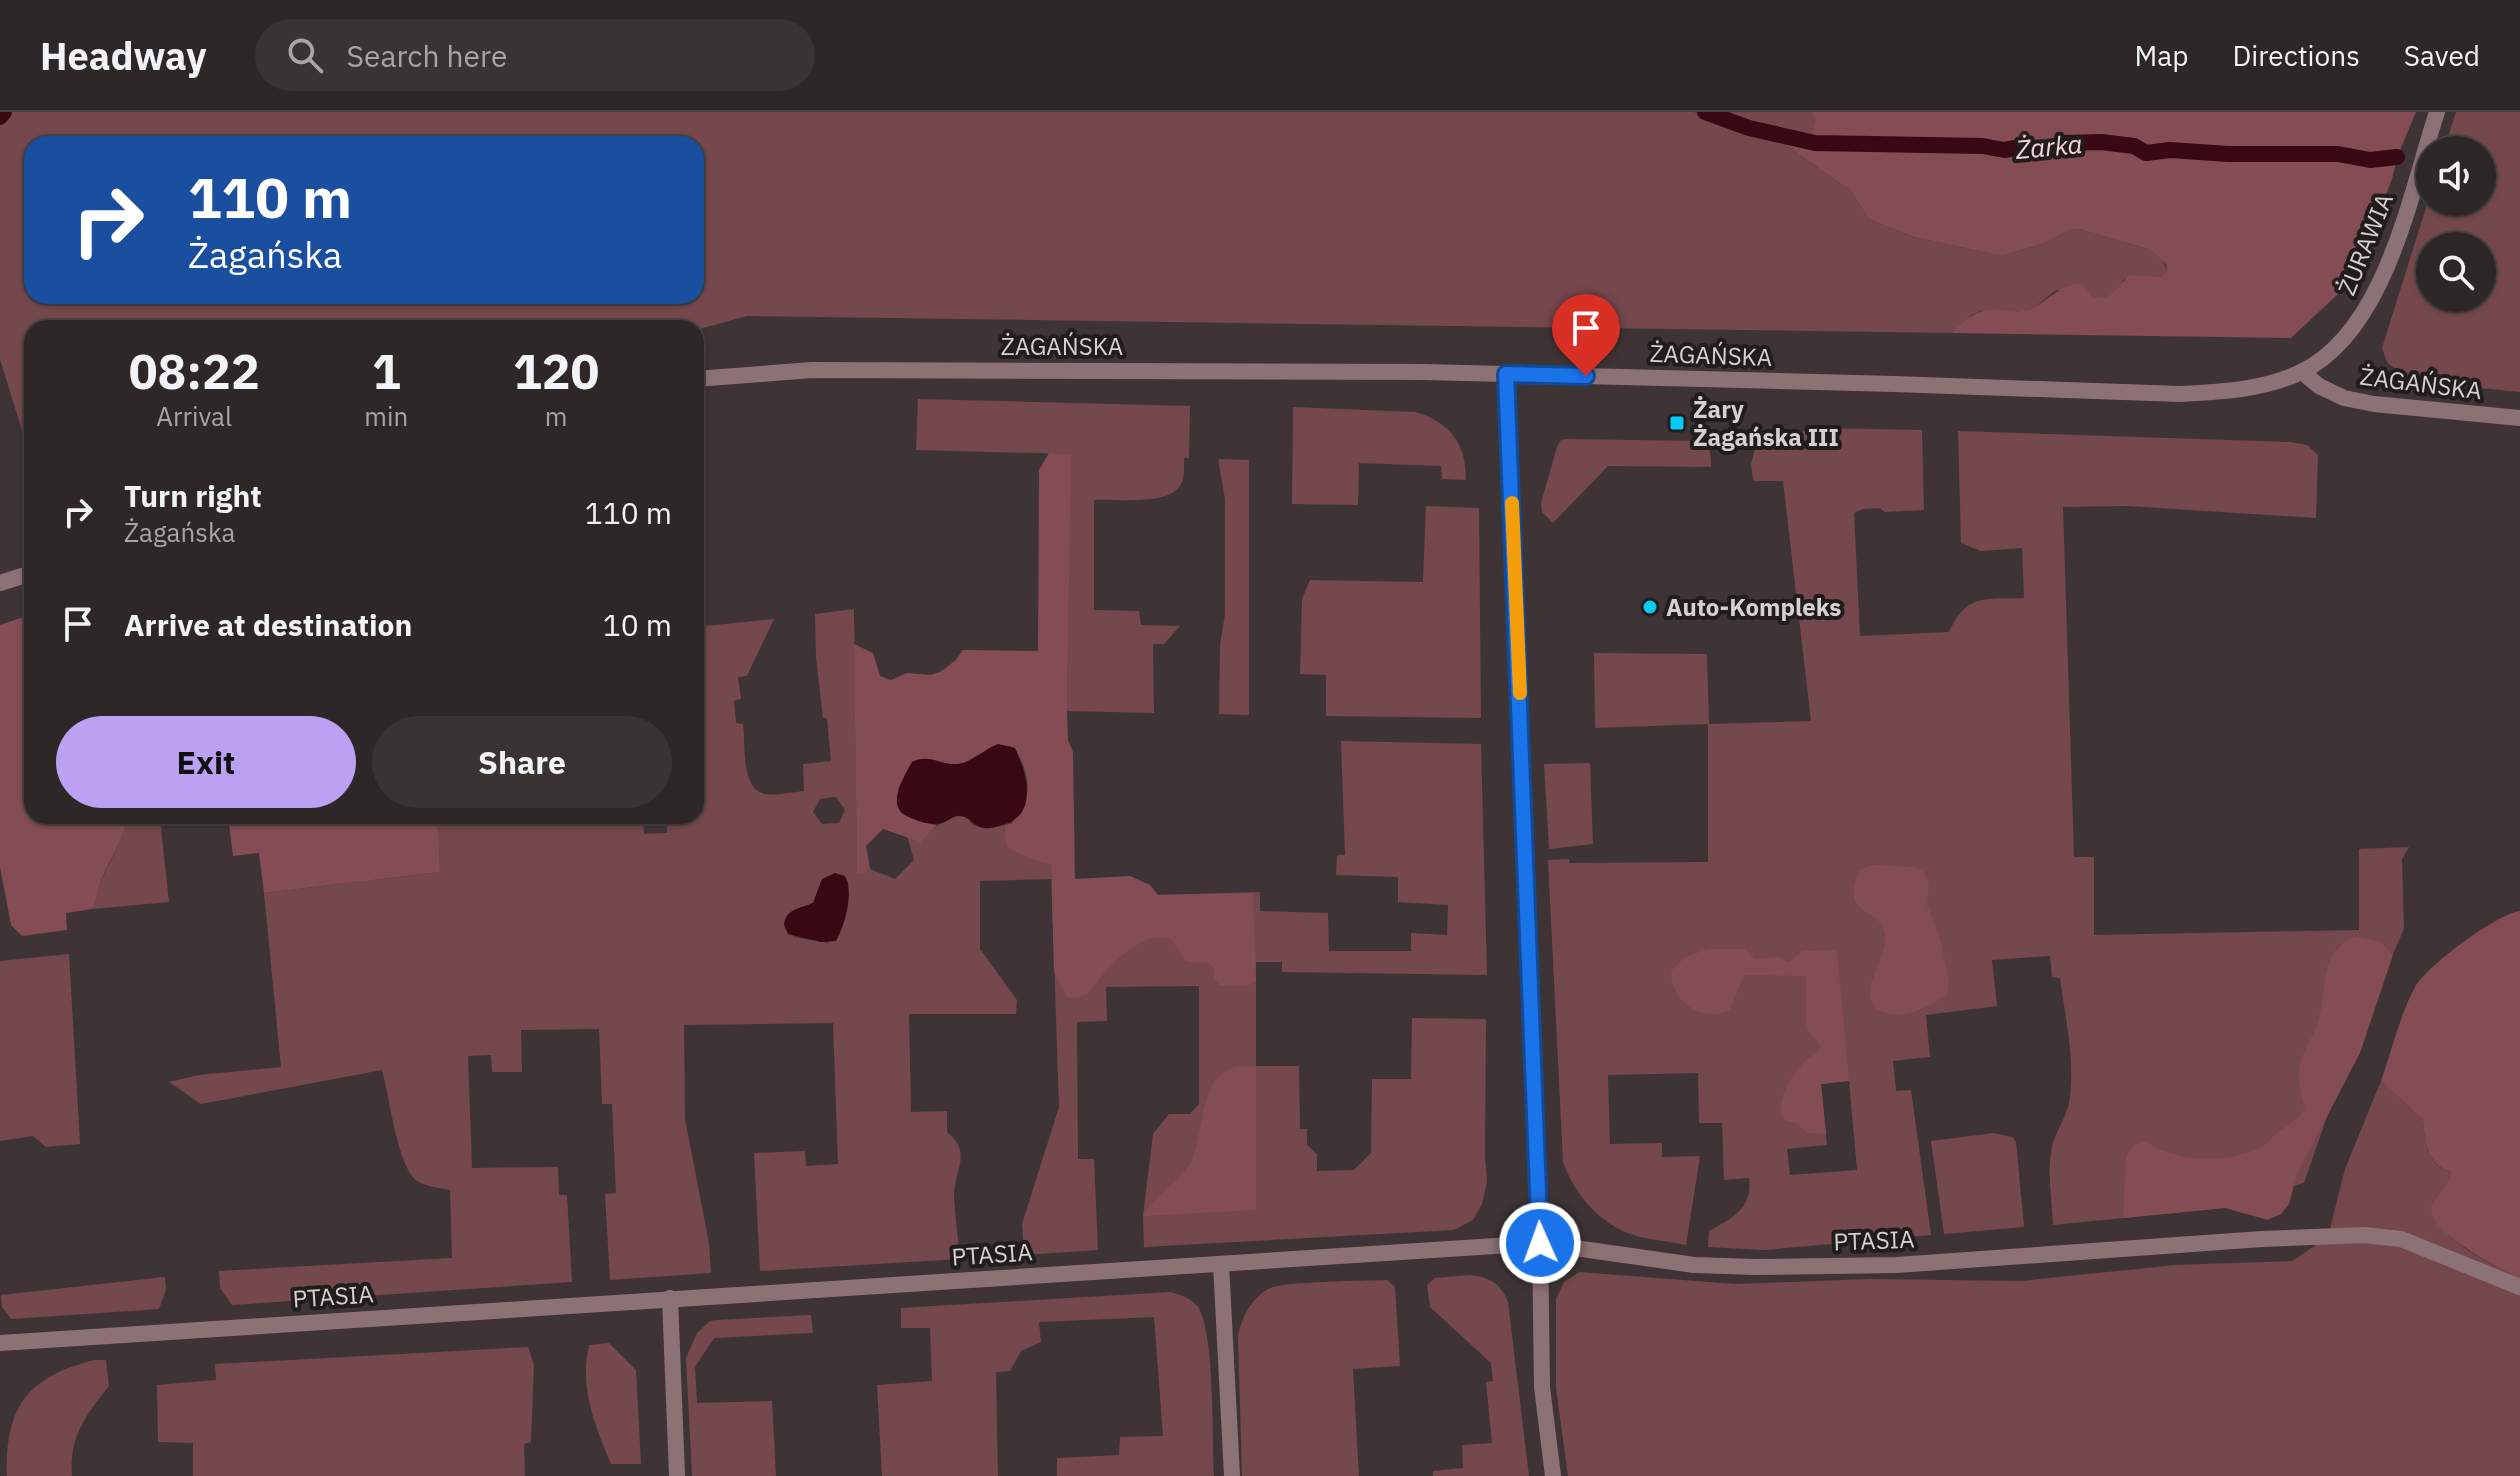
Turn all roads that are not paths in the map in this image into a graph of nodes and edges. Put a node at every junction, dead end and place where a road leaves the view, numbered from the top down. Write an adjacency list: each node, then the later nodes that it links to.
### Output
1 (2437, 112): 2 (street, ŻURAWIA)
2 (2302, 372): 3 (street, ŻAGAŃSKA); 5 (street, ŻAGAŃSKA)
3 (1506, 374): 4 (street, ŻAGAŃSKA); 8 (street)
4 (704, 378)
5 (2520, 418)
6 (24, 576): 7 (street)
7 (0, 583)
8 (1540, 1243): 9 (street, PTASIA); 10 (street, PTASIA); 15 (street)
9 (1221, 1264): 11 (street, PTASIA); 14 (street)
10 (2520, 1287)
11 (670, 1298): 12 (street, PTASIA); 13 (street)
12 (0, 1343)
13 (677, 1476)
14 (1232, 1476)
15 (1553, 1476)

